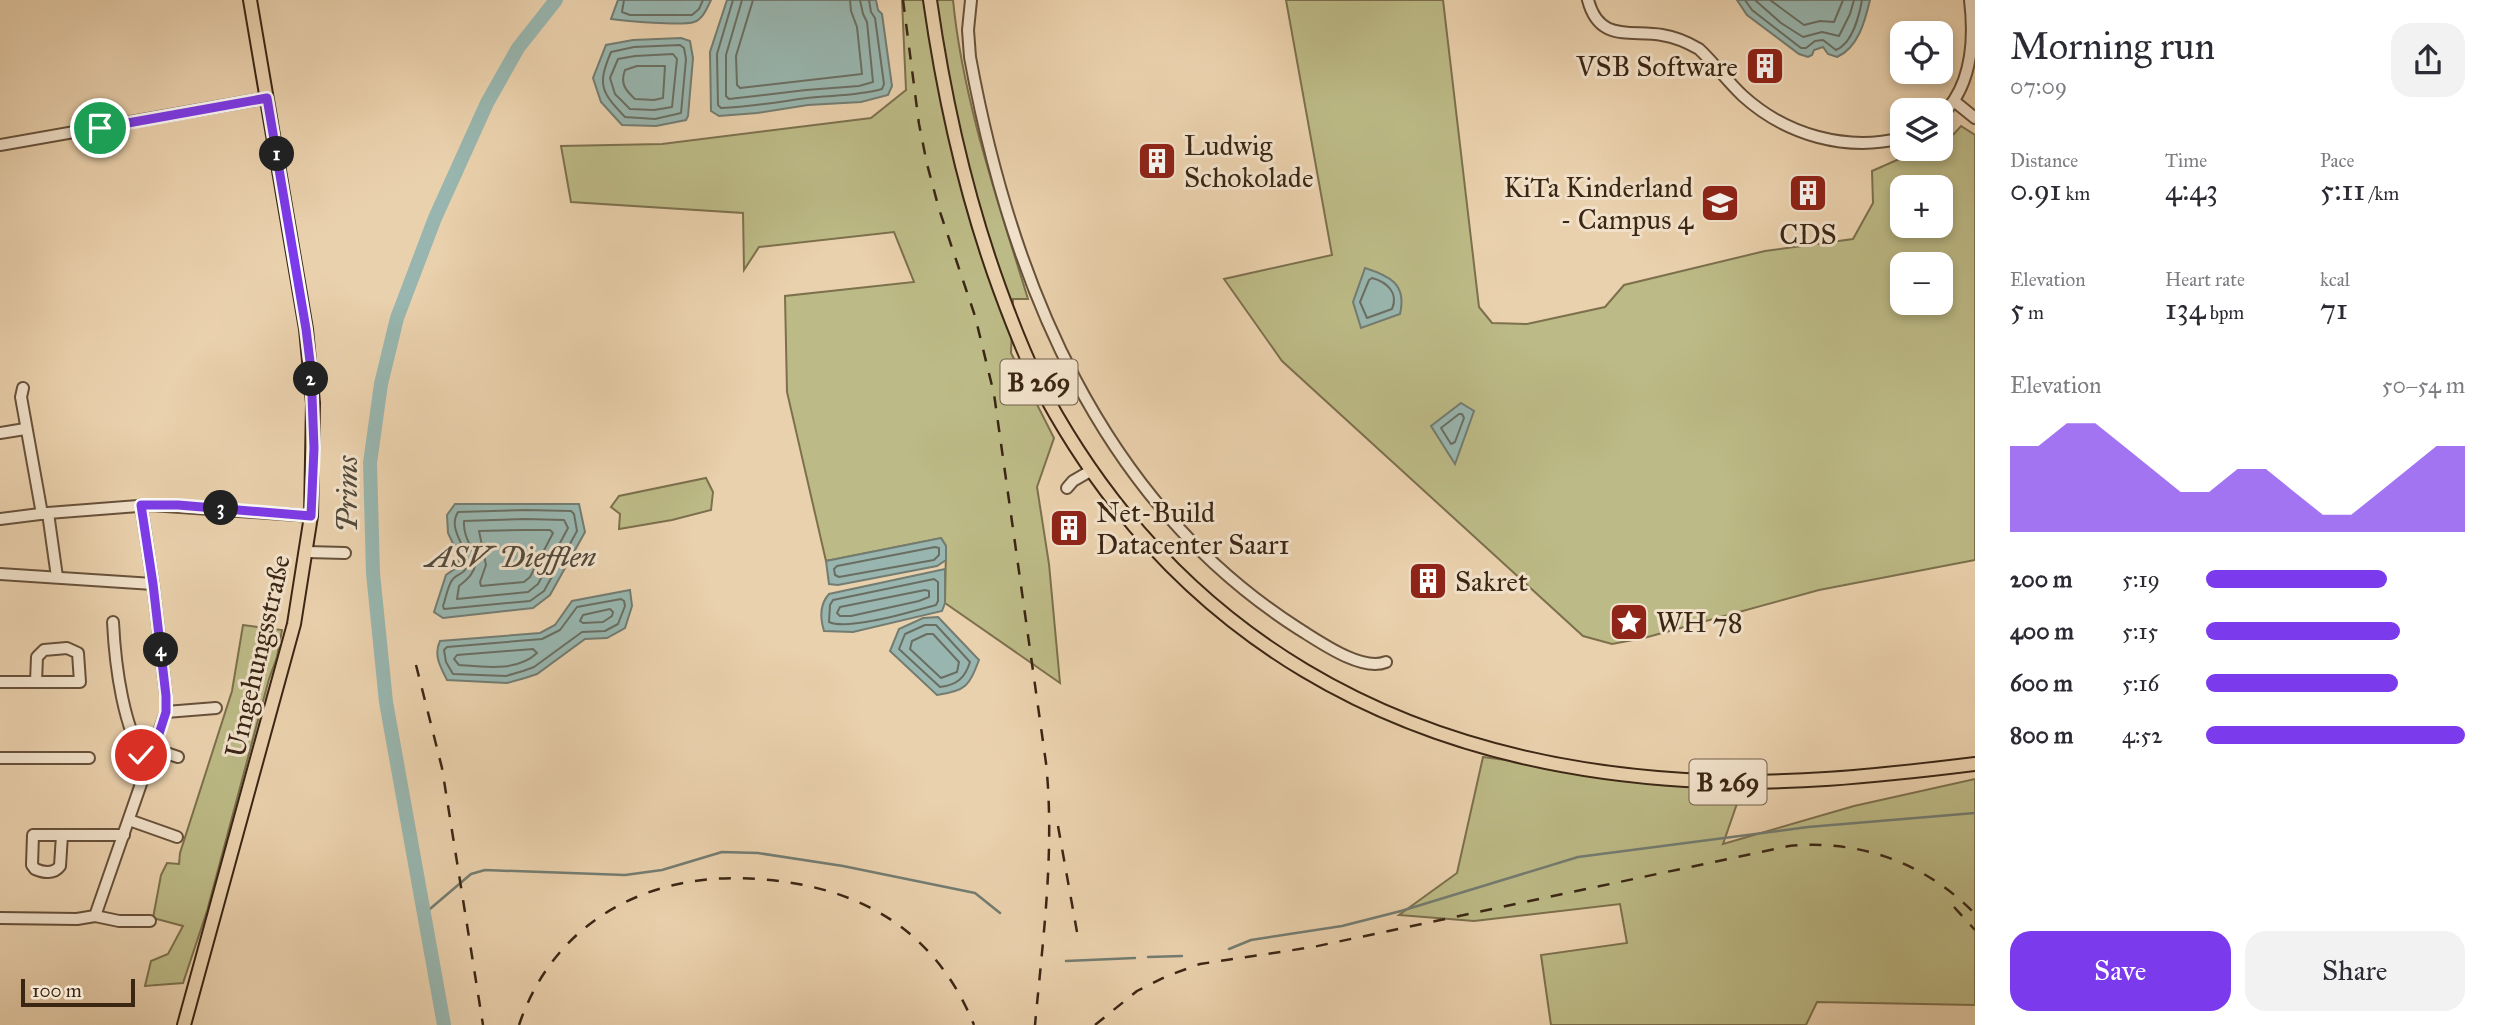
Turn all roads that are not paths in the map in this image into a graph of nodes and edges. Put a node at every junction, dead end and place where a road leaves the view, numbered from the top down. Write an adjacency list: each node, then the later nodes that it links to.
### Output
1 (250, 0): 6 (main road, Umgehungsstraße)
2 (930, 0): 14 (main road, B 269 / B 269)
3 (971, 0): 26 (street)
4 (1588, 0): 9 (street)
5 (1970, 0): 7 (street)
6 (267, 98): 10 (street); 18 (main road, Umgehungsstraße)
7 (1954, 102): 8 (street)
8 (1975, 118)
9 (1890, 141)
10 (0, 145)
11 (23, 388): 12 (street)
12 (26, 429): 13 (street); 17 (street)
13 (0, 433)
14 (1091, 470): 15 (street); 35 (main road, B 269 / B 269)
15 (1067, 488)
16 (141, 505): 17 (street); 18 (street); 24 (street)
17 (45, 513): 19 (street); 23 (street)
18 (311, 516): 20 (main road, Umgehungsstraße)
19 (0, 519)
20 (307, 552): 21 (street); 44 (main road, Umgehungsstraße)
21 (345, 552)
22 (0, 573): 23 (street)
23 (57, 577): 24 (street)
24 (153, 584): 30 (street)
25 (113, 622): 36 (street)
26 (1386, 662)
27 (0, 682): 28 (street)
28 (36, 682): 28 (street)
29 (216, 708): 30 (street)
30 (166, 712): 31 (street)
31 (154, 749): 32 (street); 36 (street)
32 (178, 757)
33 (0, 758): 34 (street)
34 (89, 758)
35 (1975, 764)
36 (149, 765): 37 (street)
37 (129, 820): 39 (street); 40 (street)
38 (62, 835): 39 (street)
39 (124, 835): 41 (street)
40 (177, 837)
41 (95, 916): 42 (street); 43 (street)
42 (0, 918)
43 (150, 921)
44 (184, 1025)

